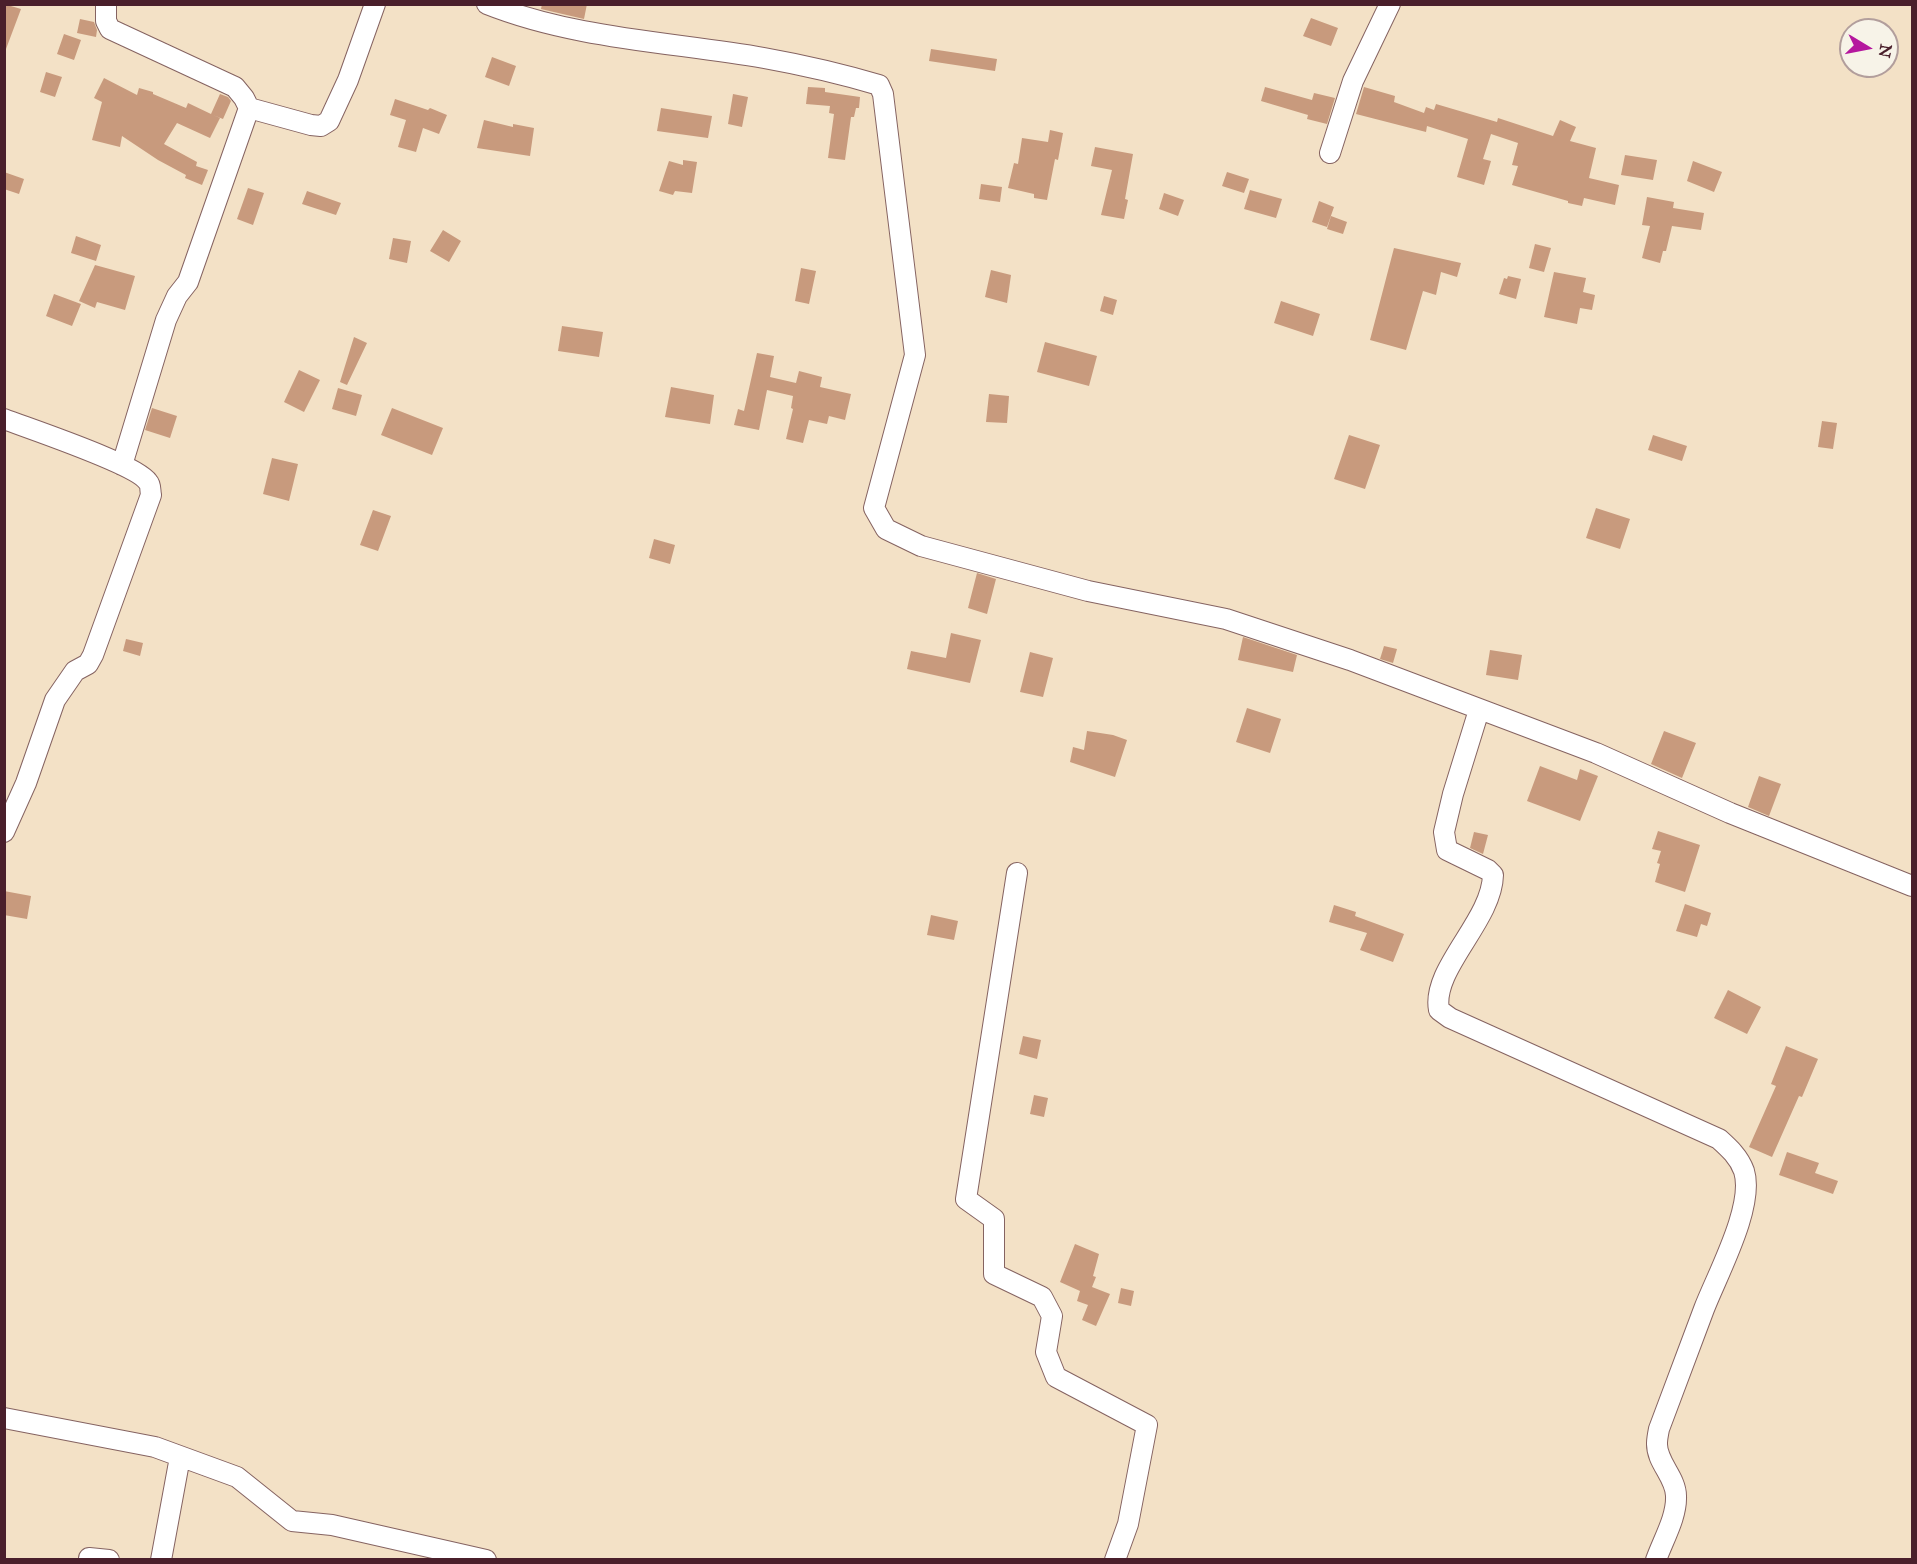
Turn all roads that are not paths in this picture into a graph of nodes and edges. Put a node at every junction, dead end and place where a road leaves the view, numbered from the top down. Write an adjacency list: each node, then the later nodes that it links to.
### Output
1 (106, 4): 5 (street)
2 (375, 4): 5 (street)
3 (487, 4): 9 (street)
4 (1390, 4): 6 (street)
5 (249, 108): 8 (street)
6 (1330, 153)
7 (4, 419): 8 (street)
8 (122, 465): 10 (street)
9 (1479, 710): 12 (street); 20 (street)
10 (4, 832)
11 (1017, 873): 19 (street)
12 (1912, 886)
13 (4, 1418): 14 (street)
14 (180, 1457): 17 (street); 18 (street)
15 (88, 1560): 16 (street)
16 (109, 1560)
17 (161, 1560)
18 (486, 1560)
19 (1115, 1560)
20 (1656, 1560)

